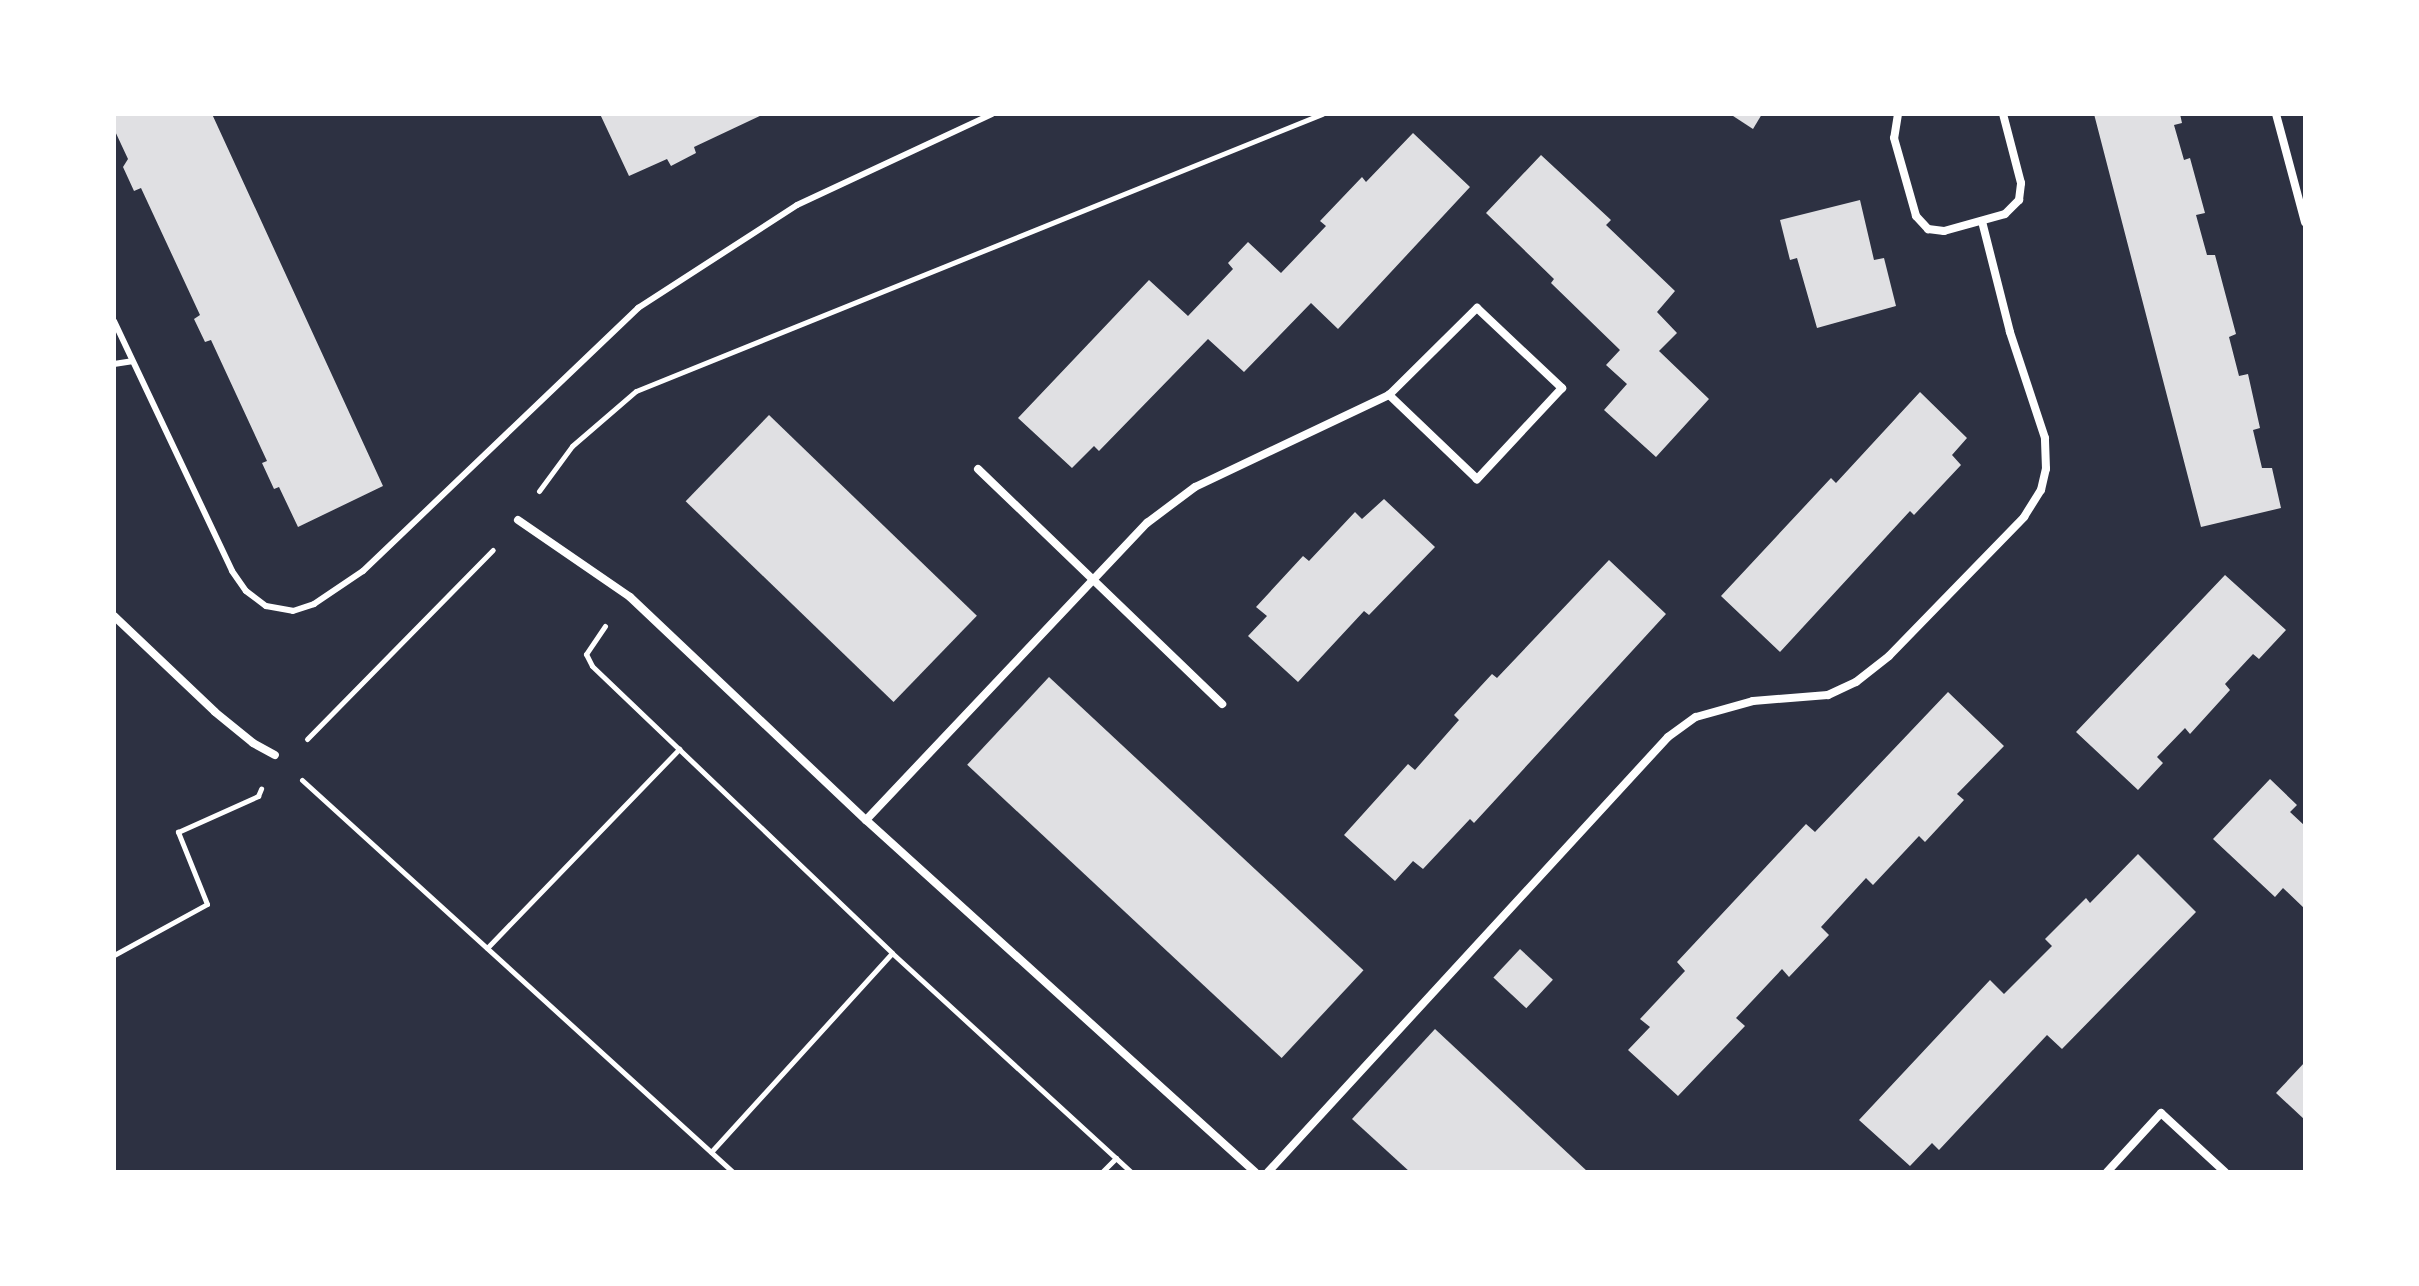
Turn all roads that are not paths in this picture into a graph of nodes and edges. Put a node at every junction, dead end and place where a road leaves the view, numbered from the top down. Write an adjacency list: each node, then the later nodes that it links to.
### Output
1 (992, 114): 8 (lane)
2 (1898, 114): 5 (street)
3 (2003, 114): 5 (street)
4 (2276, 114): 6 (street)
5 (1982, 221): 19 (street)
6 (2305, 222)
7 (114, 321): 8 (lane)
8 (132, 361): 9 (lane)
9 (114, 364)
10 (1389, 395): 10 (street); 13 (street)
11 (978, 469): 13 (street)
12 (518, 520): 17 (street)
13 (1093, 579): 15 (street); 17 (street)
14 (114, 616): 16 (street)
15 (1222, 704)
16 (275, 755)
17 (866, 820): 18 (street)
18 (1255, 1172)
19 (1268, 1172)
20 (2107, 1172): 21 (street)
21 (2225, 1172)

